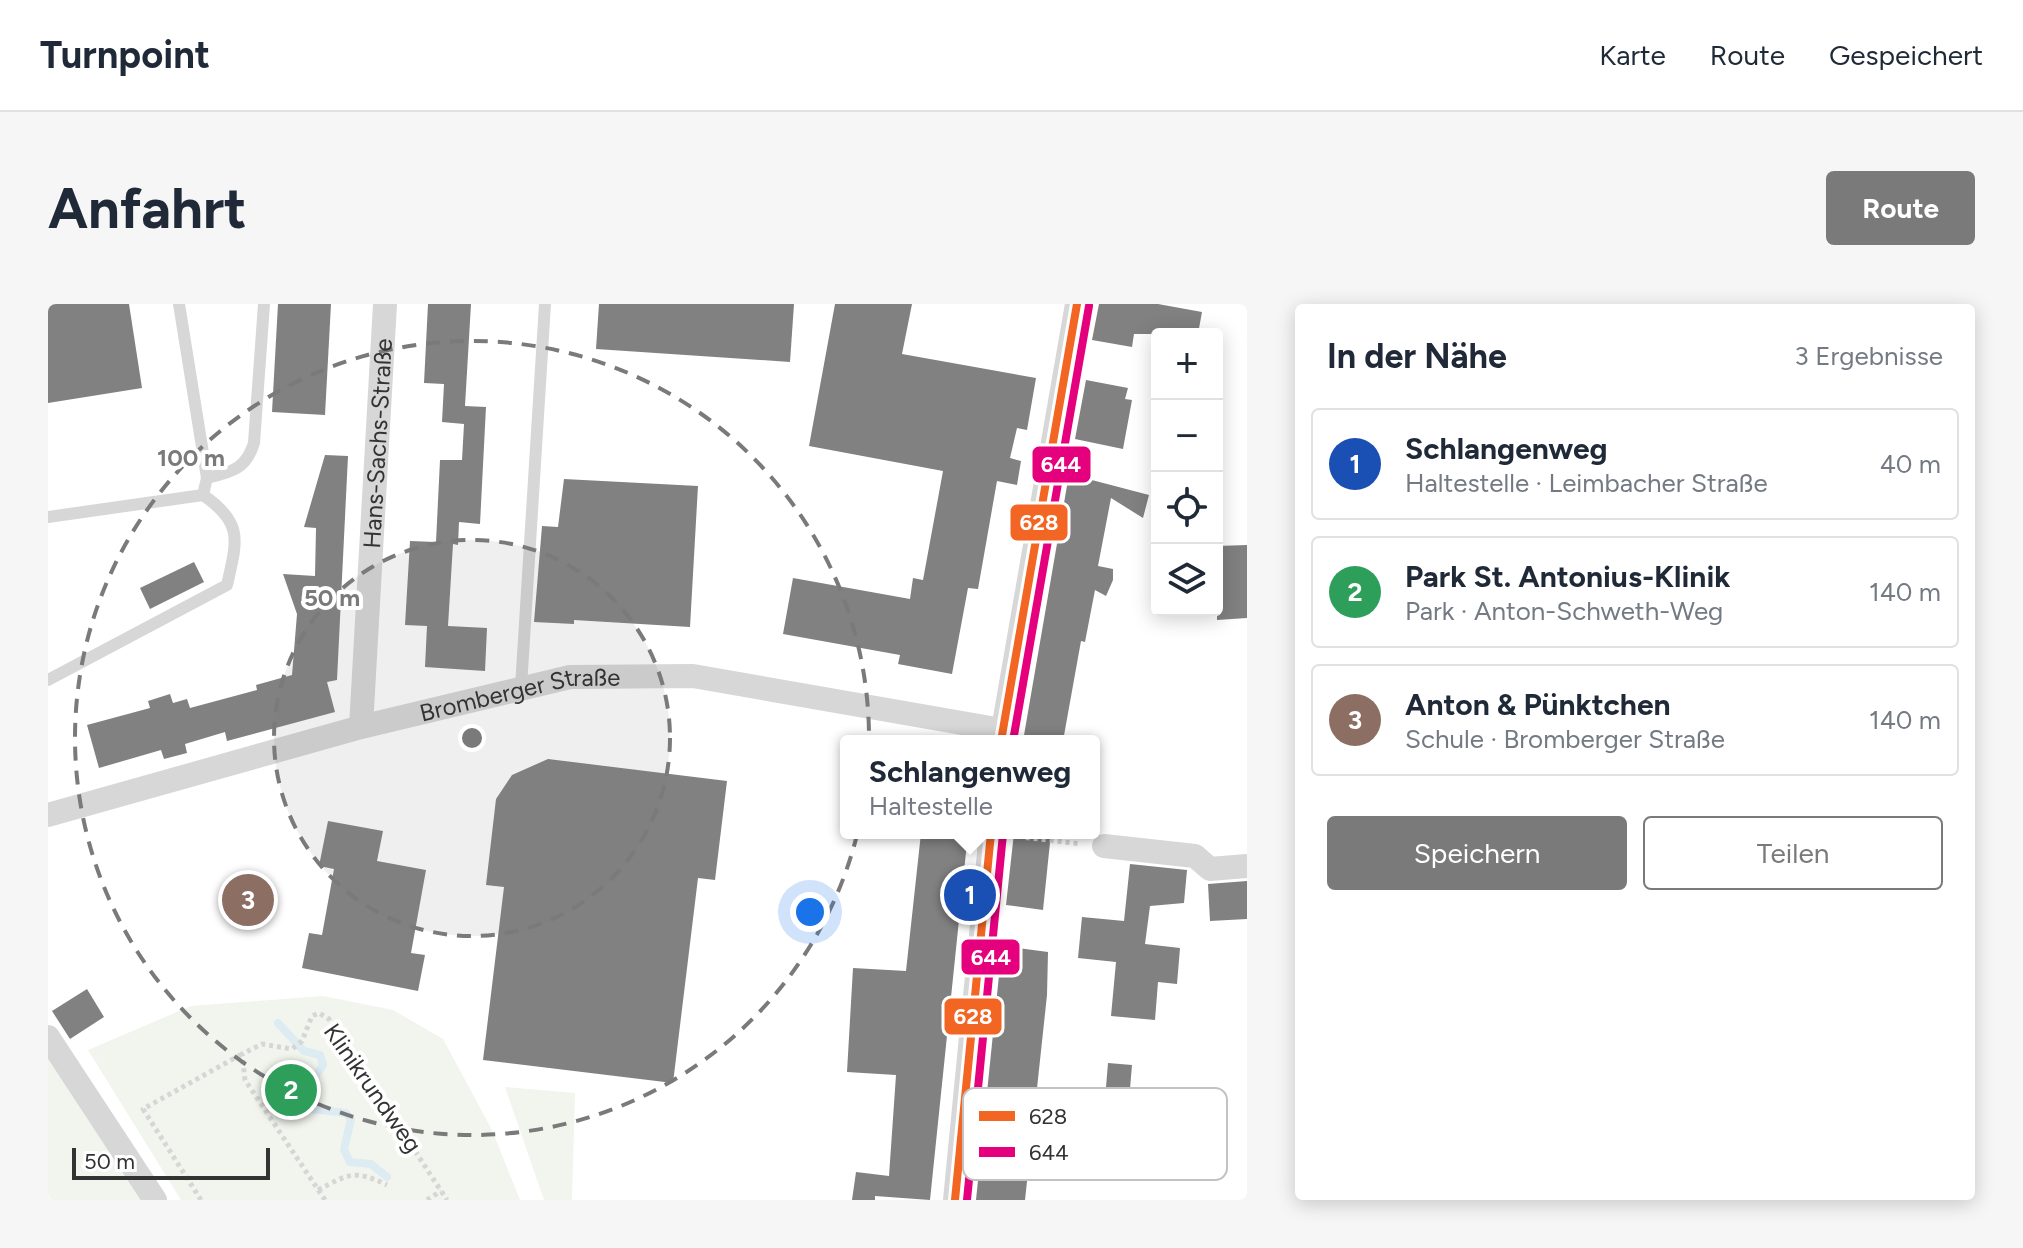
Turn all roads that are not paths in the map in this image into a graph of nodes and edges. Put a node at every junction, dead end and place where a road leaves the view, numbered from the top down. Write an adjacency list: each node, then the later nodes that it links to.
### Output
1 (179, 304): 6 (lane)
2 (264, 304): 6 (lane)
3 (385, 304): 11 (street, Hans-Sachs-Straße)
4 (545, 304): 10 (lane)
5 (1077, 304): 12 (street)
6 (207, 478): 7 (lane)
7 (203, 495): 8 (lane); 9 (lane)
8 (48, 517)
9 (48, 680)
10 (521, 687): 11 (street, Bromberger Straße); 12 (street, Bromberger Straße)
11 (361, 727): 13 (street, Bromberger Straße)
12 (1002, 735)
13 (48, 815)
14 (990, 839): 18 (street)
15 (1104, 846): 16 (street)
16 (1247, 866)
17 (48, 1037): 20 (street)
18 (966, 1088)
19 (963, 1118): 21 (street)
20 (155, 1200)
21 (955, 1200)

